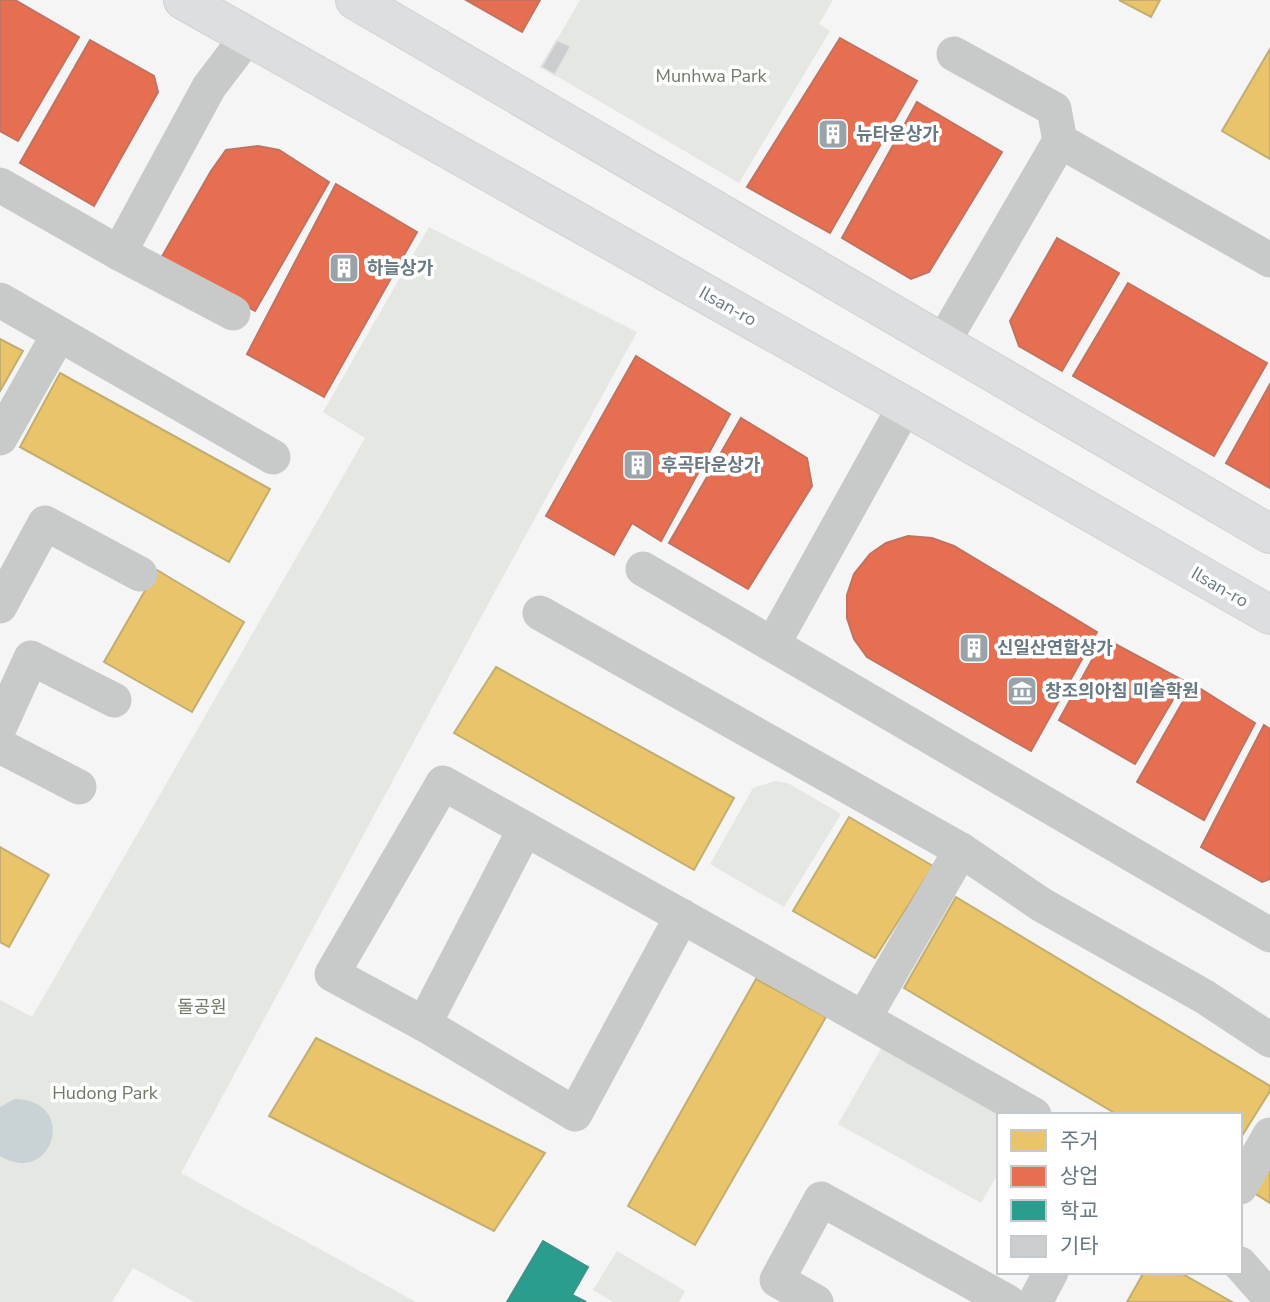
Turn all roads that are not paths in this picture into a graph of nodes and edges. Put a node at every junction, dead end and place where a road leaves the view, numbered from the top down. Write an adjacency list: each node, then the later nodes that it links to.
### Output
1 (183, 0): 3 (main road, Ilsan-ro)
2 (355, 0): 12 (main road)
3 (247, 37): 7 (street); 13 (main road, Ilsan-ro)
4 (954, 54): 5 (street)
5 (1060, 141): 8 (street); 12 (street)
6 (0, 186): 7 (street)
7 (119, 253): 10 (street)
8 (1270, 260)
9 (0, 300): 11 (street)
10 (233, 313)
11 (59, 334): 14 (street); 15 (street)
12 (943, 342): 16 (main road)
13 (905, 406): 21 (main road, Ilsan-ro); 22 (street)
14 (0, 438)
15 (273, 457)
16 (1270, 534)
17 (643, 569): 22 (street)
18 (140, 573): 19 (street)
19 (0, 606)
20 (540, 613): 28 (street)
21 (1270, 615)
22 (772, 644): 30 (street)
23 (114, 700): 24 (street)
24 (0, 726)
25 (0, 746): 26 (street)
26 (79, 787)
27 (526, 829): 29 (street); 32 (street); 32 (street)
28 (961, 850): 31 (street); 33 (street)
29 (682, 916): 31 (street); 32 (street)
30 (1270, 934)
31 (864, 1018): 34 (street)
32 (424, 1024)
33 (1270, 1040)
34 (1030, 1113)
35 (1270, 1135): 36 (street)
36 (1242, 1184)
37 (1242, 1266): 39 (street)
38 (1050, 1274): 42 (street)
39 (1270, 1298)
40 (816, 1302): 41 (street)
41 (1008, 1302)
42 (1035, 1302)

